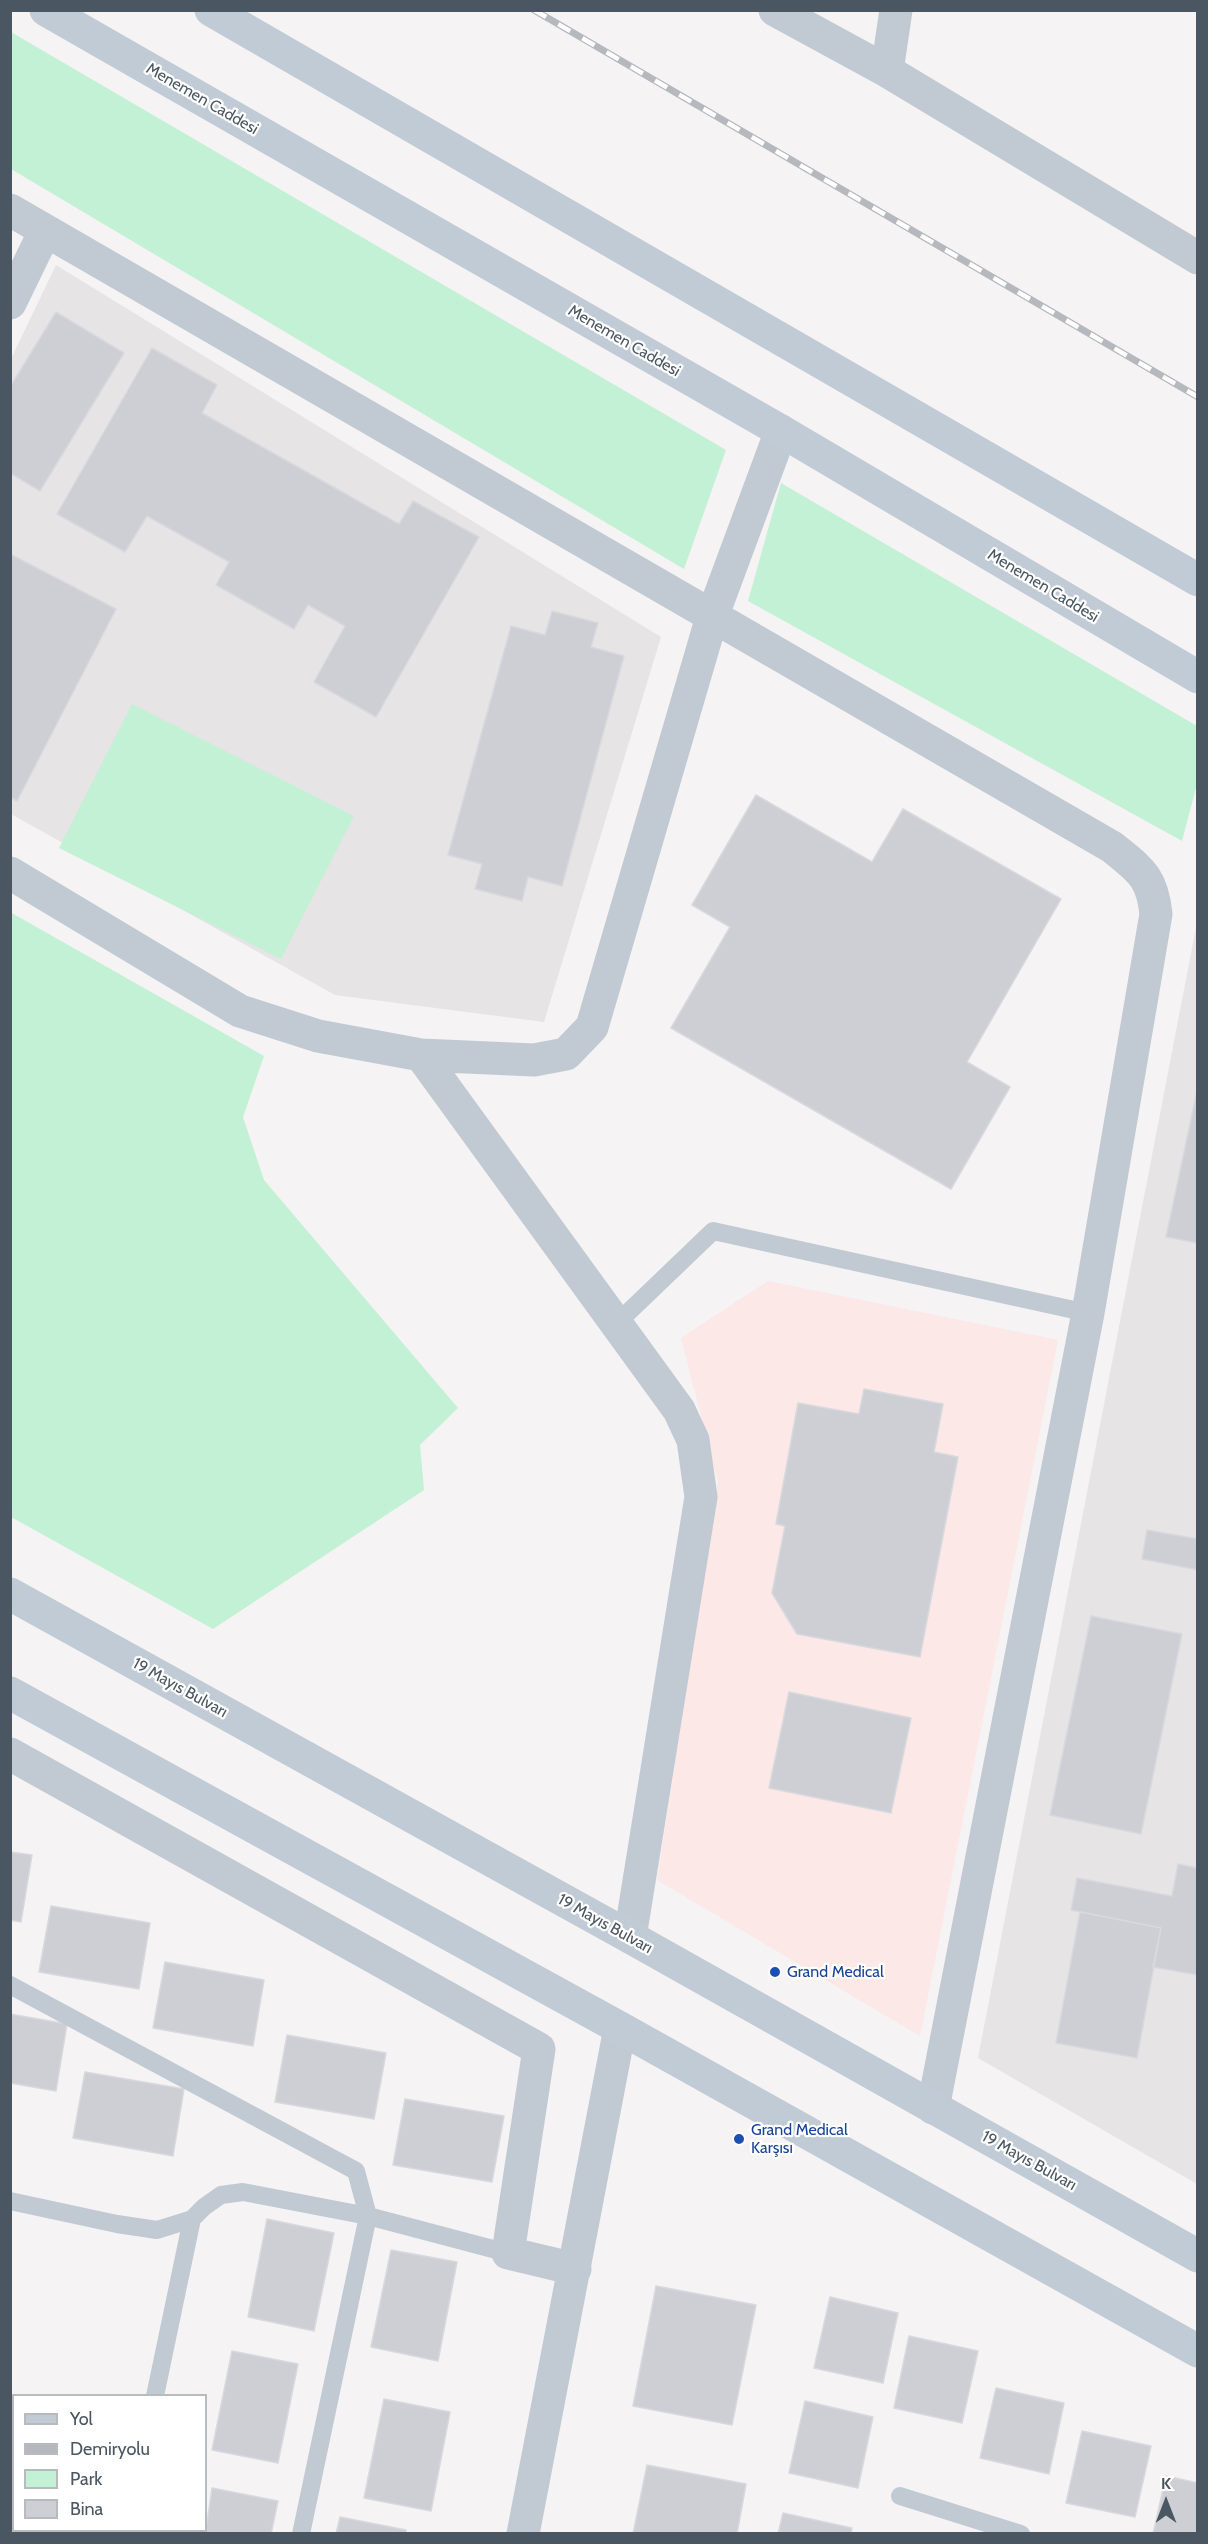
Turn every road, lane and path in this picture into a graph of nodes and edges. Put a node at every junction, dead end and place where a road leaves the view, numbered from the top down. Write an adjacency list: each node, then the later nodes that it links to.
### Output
1 (46, 10): 10 (main road, Menemen Caddesi)
2 (211, 10): 11 (main road)
3 (775, 10): 5 (street)
4 (896, 10): 5 (street)
5 (887, 71): 8 (street)
6 (10, 210): 7 (street)
7 (45, 231): 9 (street); 12 (street)
8 (1197, 258)
9 (10, 303)
10 (782, 431): 12 (street); 13 (main road, Menemen Caddesi)
11 (1197, 580)
12 (712, 617): 15 (street); 16 (street)
13 (1197, 677)
14 (10, 873): 15 (street)
15 (421, 1055): 17 (street)
16 (1088, 1313): 17 (lane); 24 (street)
17 (615, 1325): 21 (street)
18 (10, 1594): 21 (main road, 19 Mayıs Bulvarı)
19 (10, 1693): 23 (main road)
20 (10, 1754): 28 (street)
21 (630, 1938): 24 (main road, 19 Mayıs Bulvarı)
22 (10, 1985): 26 (lane)
23 (620, 2028): 30 (street); 31 (main road)
24 (933, 2108): 29 (main road, 19 Mayıs Bulvarı)
25 (10, 2201): 27 (lane)
26 (368, 2216): 27 (lane); 28 (lane); 34 (lane)
27 (192, 2219): 32 (lane)
28 (508, 2253): 30 (street)
29 (1197, 2256)
30 (575, 2268): 35 (street)
31 (1197, 2351)
32 (155, 2394)
33 (900, 2496): 36 (lane)
34 (301, 2534)
35 (524, 2534)
36 (1021, 2534)

